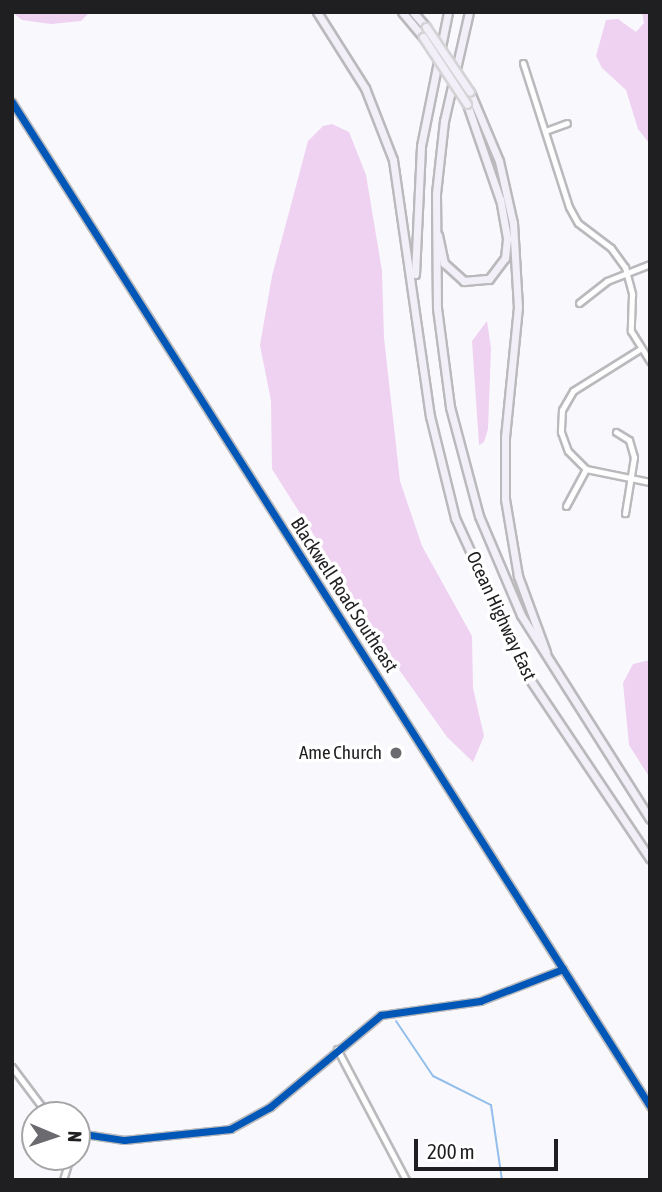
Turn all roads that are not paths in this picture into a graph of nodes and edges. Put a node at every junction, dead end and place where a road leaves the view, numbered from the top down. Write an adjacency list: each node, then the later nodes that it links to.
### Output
1 (317, 12): 14 (highway)
2 (402, 12): 10 (highway, bridge)
3 (413, 12): 23 (highway, bridge)
4 (448, 12): 14 (highway)
5 (469, 12): 10 (highway)
6 (523, 63): 9 (street)
7 (12, 102): 26 (street, Blackwell Road Southeast)
8 (567, 123): 9 (street)
9 (548, 130): 12 (street)
10 (436, 194): 23 (highway)
11 (650, 264): 12 (street)
12 (627, 272): 13 (street); 15 (street)
13 (579, 303)
14 (418, 345): 25 (highway, Ocean Highway East)
15 (640, 349): 16 (street); 18 (street)
16 (650, 362)
17 (617, 432): 19 (street)
18 (586, 469): 19 (street); 21 (street)
19 (633, 478): 20 (street); 22 (street)
20 (650, 482)
21 (566, 506)
22 (625, 513)
23 (565, 691): 24 (highway)
24 (650, 819)
25 (650, 859)
26 (564, 969): 27 (street); 30 (street, Blackwell Road Southeast)
27 (337, 1049): 31 (street); 32 (street)
28 (12, 1067): 29 (street)
29 (38, 1101)
30 (650, 1106)
31 (91, 1136)
32 (406, 1180)

